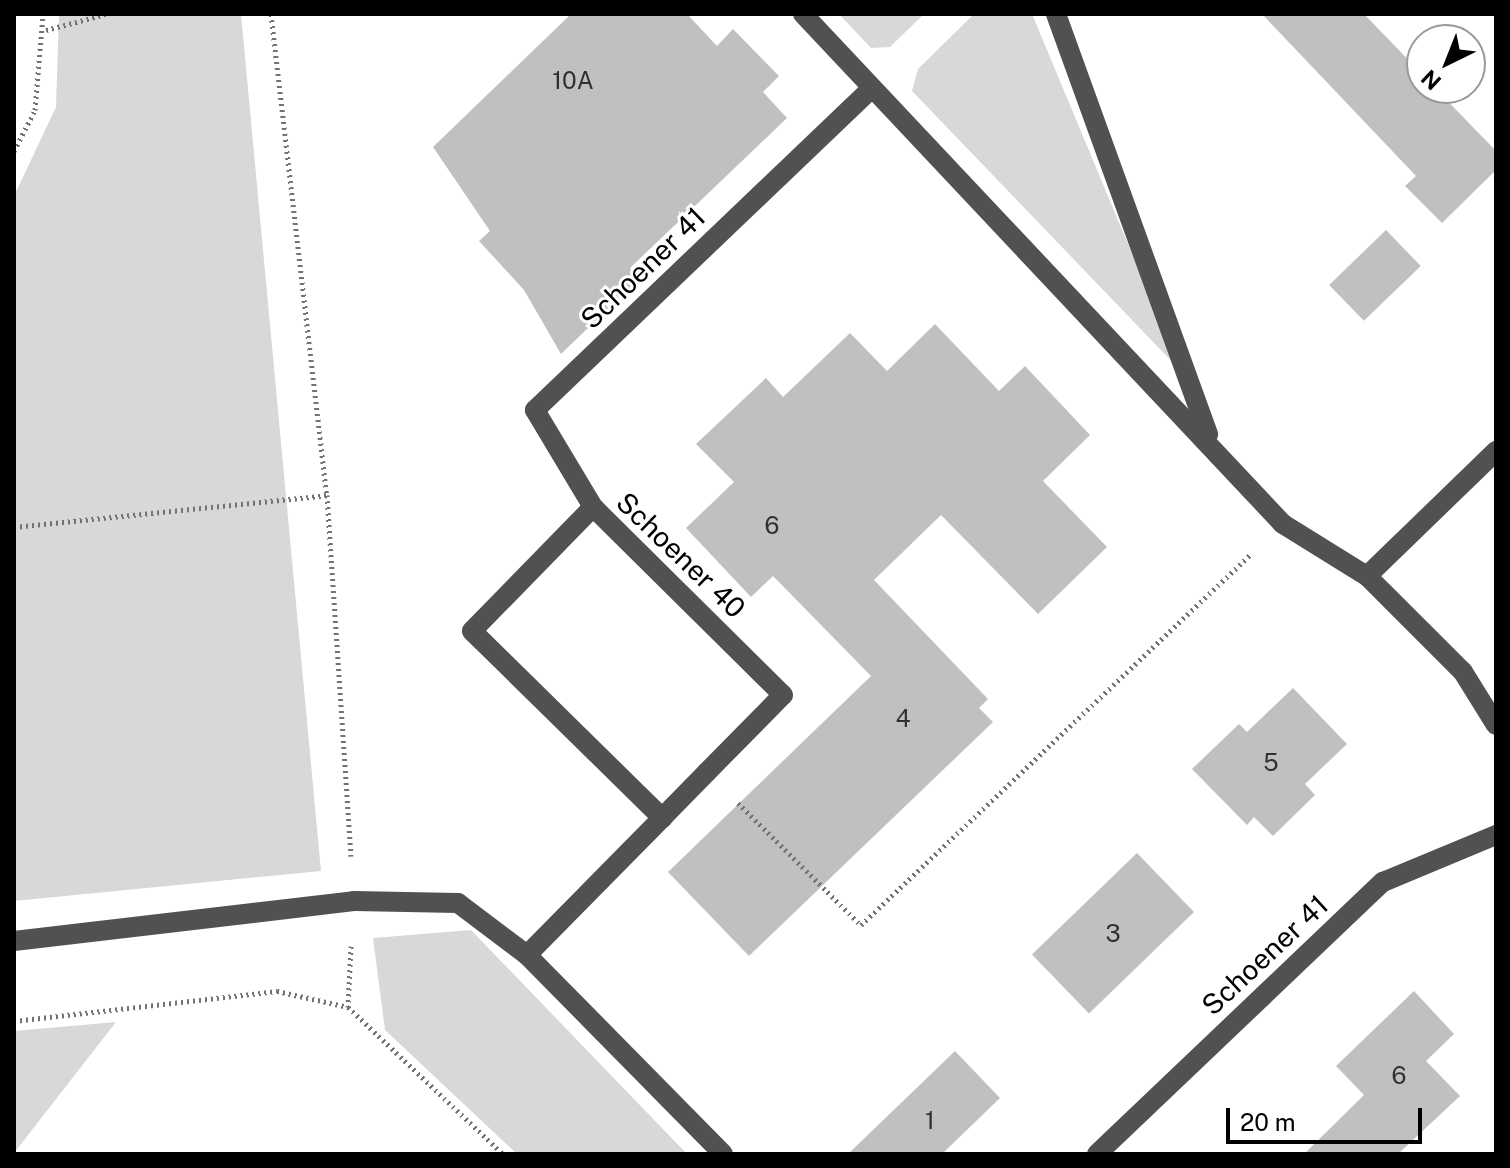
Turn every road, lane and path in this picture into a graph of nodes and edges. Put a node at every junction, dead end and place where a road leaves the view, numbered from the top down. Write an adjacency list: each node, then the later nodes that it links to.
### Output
1 (43, 14): 6 (path)
2 (106, 14): 6 (path)
3 (271, 14): 11 (path)
4 (803, 14): 7 (street)
5 (1056, 14): 9 (street)
6 (46, 30): 8 (path)
7 (871, 89): 9 (street); 12 (street, Schoener 41)
8 (14, 151)
9 (1210, 441): 13 (street)
10 (1496, 451): 15 (street)
11 (327, 495): 14 (path); 20 (path)
12 (593, 507): 17 (street, Schoener 40); 18 (street, Schoener 40)
13 (1283, 524): 15 (street); 17 (path)
14 (14, 527)
15 (1367, 576): 16 (street)
16 (1496, 725)
17 (707, 772): 18 (street, Schoener 40)
18 (662, 818): 22 (street, Schoener 40)
19 (1496, 835): 27 (street, Schoener 41)
20 (354, 901): 21 (street); 22 (street); 23 (path)
21 (14, 941)
22 (527, 955): 26 (street)
23 (348, 1007): 24 (path); 25 (path)
24 (14, 1021)
25 (503, 1154)
26 (723, 1154)
27 (1097, 1154)

